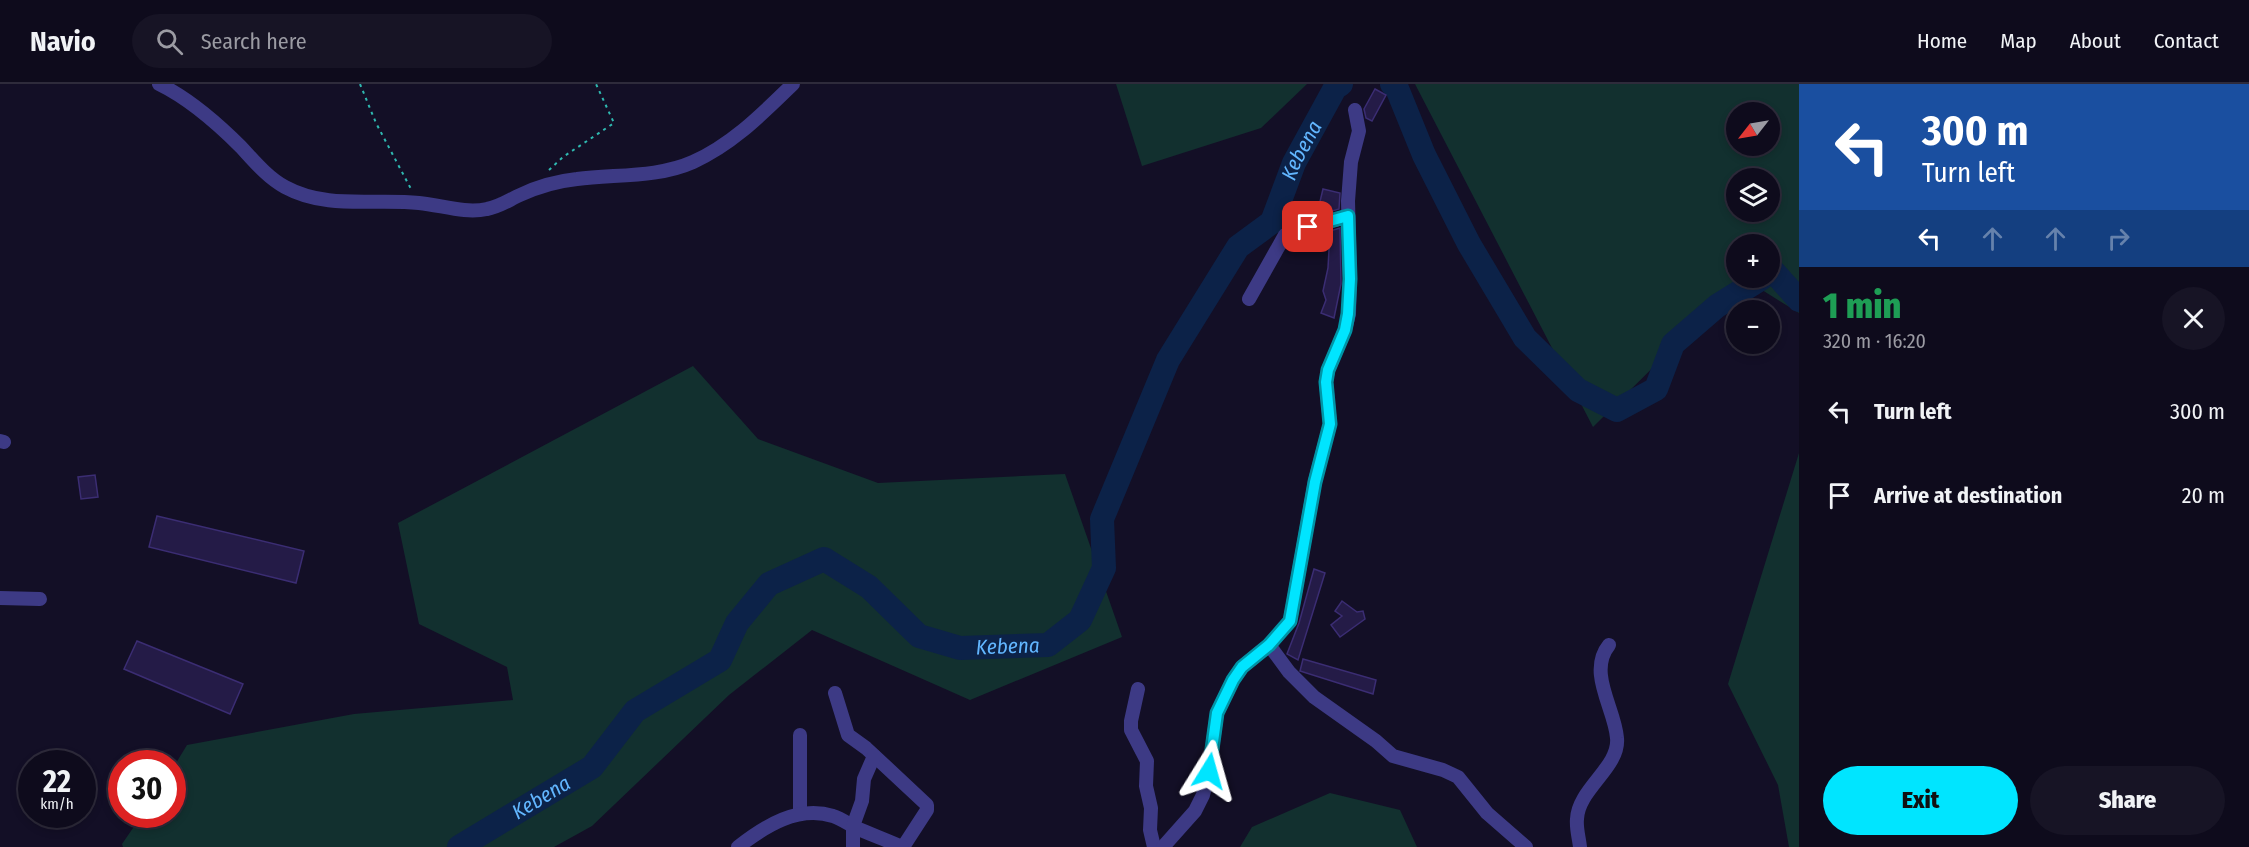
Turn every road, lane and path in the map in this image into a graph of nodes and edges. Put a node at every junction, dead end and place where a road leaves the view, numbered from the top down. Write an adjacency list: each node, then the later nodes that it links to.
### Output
1 (159, 84): 7 (street)
2 (360, 84): 7 (path)
3 (596, 84): 6 (path)
4 (793, 84): 7 (street)
5 (1355, 110): 8 (street)
6 (547, 172)
7 (419, 202)
8 (1348, 216): 9 (street); 12 (street)
9 (1249, 299)
10 (0, 598): 11 (street)
11 (40, 599)
12 (1269, 645): 24 (street); 25 (street)
13 (1609, 645): 26 (street)
14 (1138, 689): 23 (street)
15 (835, 693): 17 (street)
16 (800, 735): 18 (street)
17 (874, 756): 19 (street); 22 (street)
18 (800, 813): 19 (street); 20 (street)
19 (853, 826): 21 (street); 22 (street)
20 (738, 847)
21 (853, 847)
22 (902, 847)
23 (1154, 847)
24 (1163, 847)
25 (1526, 847)
26 (1580, 847)

